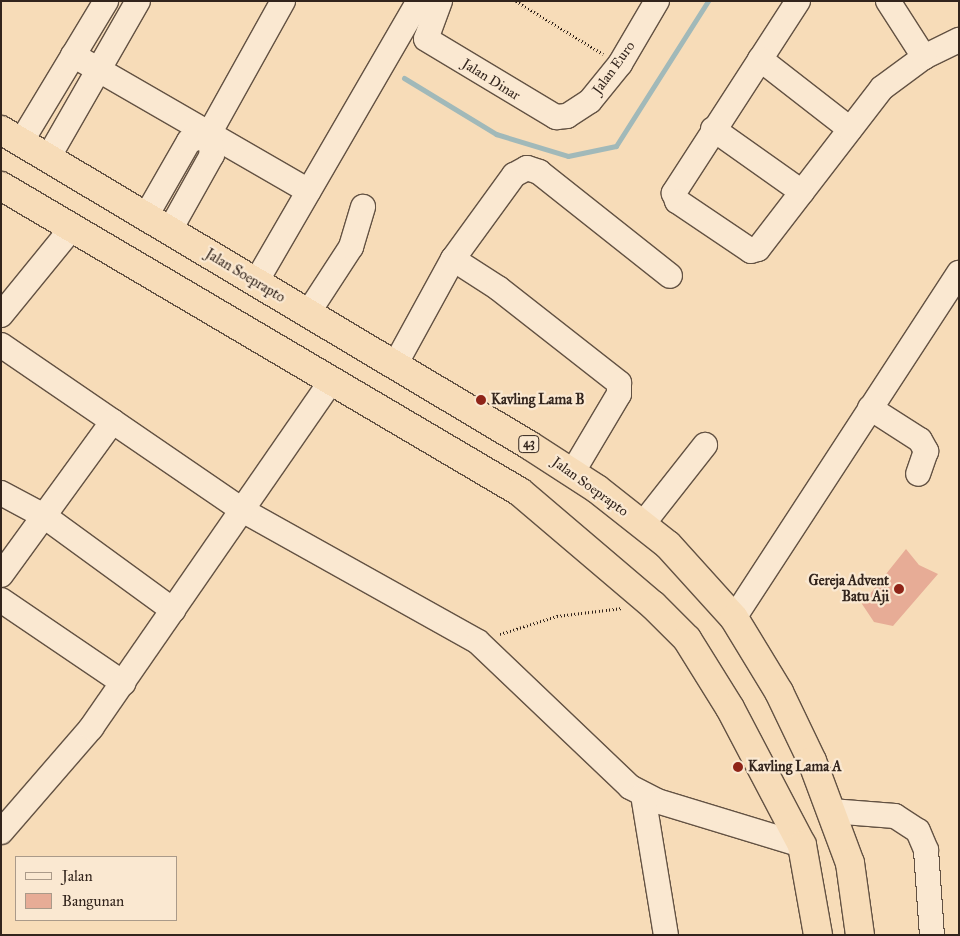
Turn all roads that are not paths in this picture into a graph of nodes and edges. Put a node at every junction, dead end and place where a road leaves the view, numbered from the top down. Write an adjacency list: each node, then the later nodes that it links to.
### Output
1 (106, 1): 10 (street)
2 (138, 1): 13 (street)
3 (283, 1): 17 (street)
4 (419, 1): 21 (street)
5 (440, 1): 14 (street, Jalan Dinar)
6 (657, 1): 14 (street, Jalan Euro)
7 (798, 1): 12 (street)
8 (888, 1): 11 (street)
9 (959, 40): 11 (street)
10 (74, 55): 13 (street); 18 (street)
11 (924, 57): 16 (street)
12 (760, 59): 15 (street); 16 (street)
13 (98, 70): 17 (street); 19 (street)
14 (556, 117)
15 (713, 129): 22 (street); 22 (street)
16 (850, 129): 22 (street)
17 (209, 134): 21 (street); 24 (street); 26 (street)
18 (11, 136): 19 (highway, Jalan Soeprapto / 43)
19 (48, 158): 24 (highway, Jalan Soeprapto / 43)
20 (1, 186): 25 (highway)
21 (309, 191): 30 (street)
22 (802, 192)
23 (363, 207): 31 (street)
24 (146, 216): 26 (highway, Jalan Soeprapto / 43)
25 (72, 228): 32 (street); 35 (highway)
26 (170, 230): 30 (highway, Jalan Soeprapto / 43)
27 (453, 259): 29 (street); 34 (street); 39 (street)
28 (959, 273): 36 (street)
29 (670, 276)
30 (256, 282): 31 (highway, Jalan Soeprapto / 43)
31 (308, 313): 34 (highway, Jalan Soeprapto / 43)
32 (1, 315)
33 (1, 345): 37 (street)
34 (395, 365): 39 (highway, Jalan Soeprapto / 43)
35 (331, 380): 42 (street); 53 (highway)
36 (870, 408): 40 (street); 48 (street)
37 (113, 421): 42 (street); 43 (street)
38 (705, 445): 44 (street)
39 (572, 473): 44 (highway, Jalan Soeprapto / 43)
40 (918, 474)
41 (1, 493): 43 (street)
42 (242, 510): 47 (street); 50 (street)
43 (44, 516): 45 (street); 47 (street)
44 (642, 525): 48 (highway, Jalan Soeprapto / 43)
45 (1, 575)
46 (1, 600): 49 (street)
47 (173, 610): 49 (street)
48 (734, 618): 51 (highway, Jalan Soeprapto / 43)
49 (123, 683): 52 (street)
50 (643, 795): 53 (street); 54 (street)
51 (831, 811): 56 (highway, Jalan Soeprapto / 43); 57 (street)
52 (1, 832)
53 (802, 845): 55 (highway)
54 (666, 935)
55 (818, 935)
56 (860, 935)
57 (932, 935)

